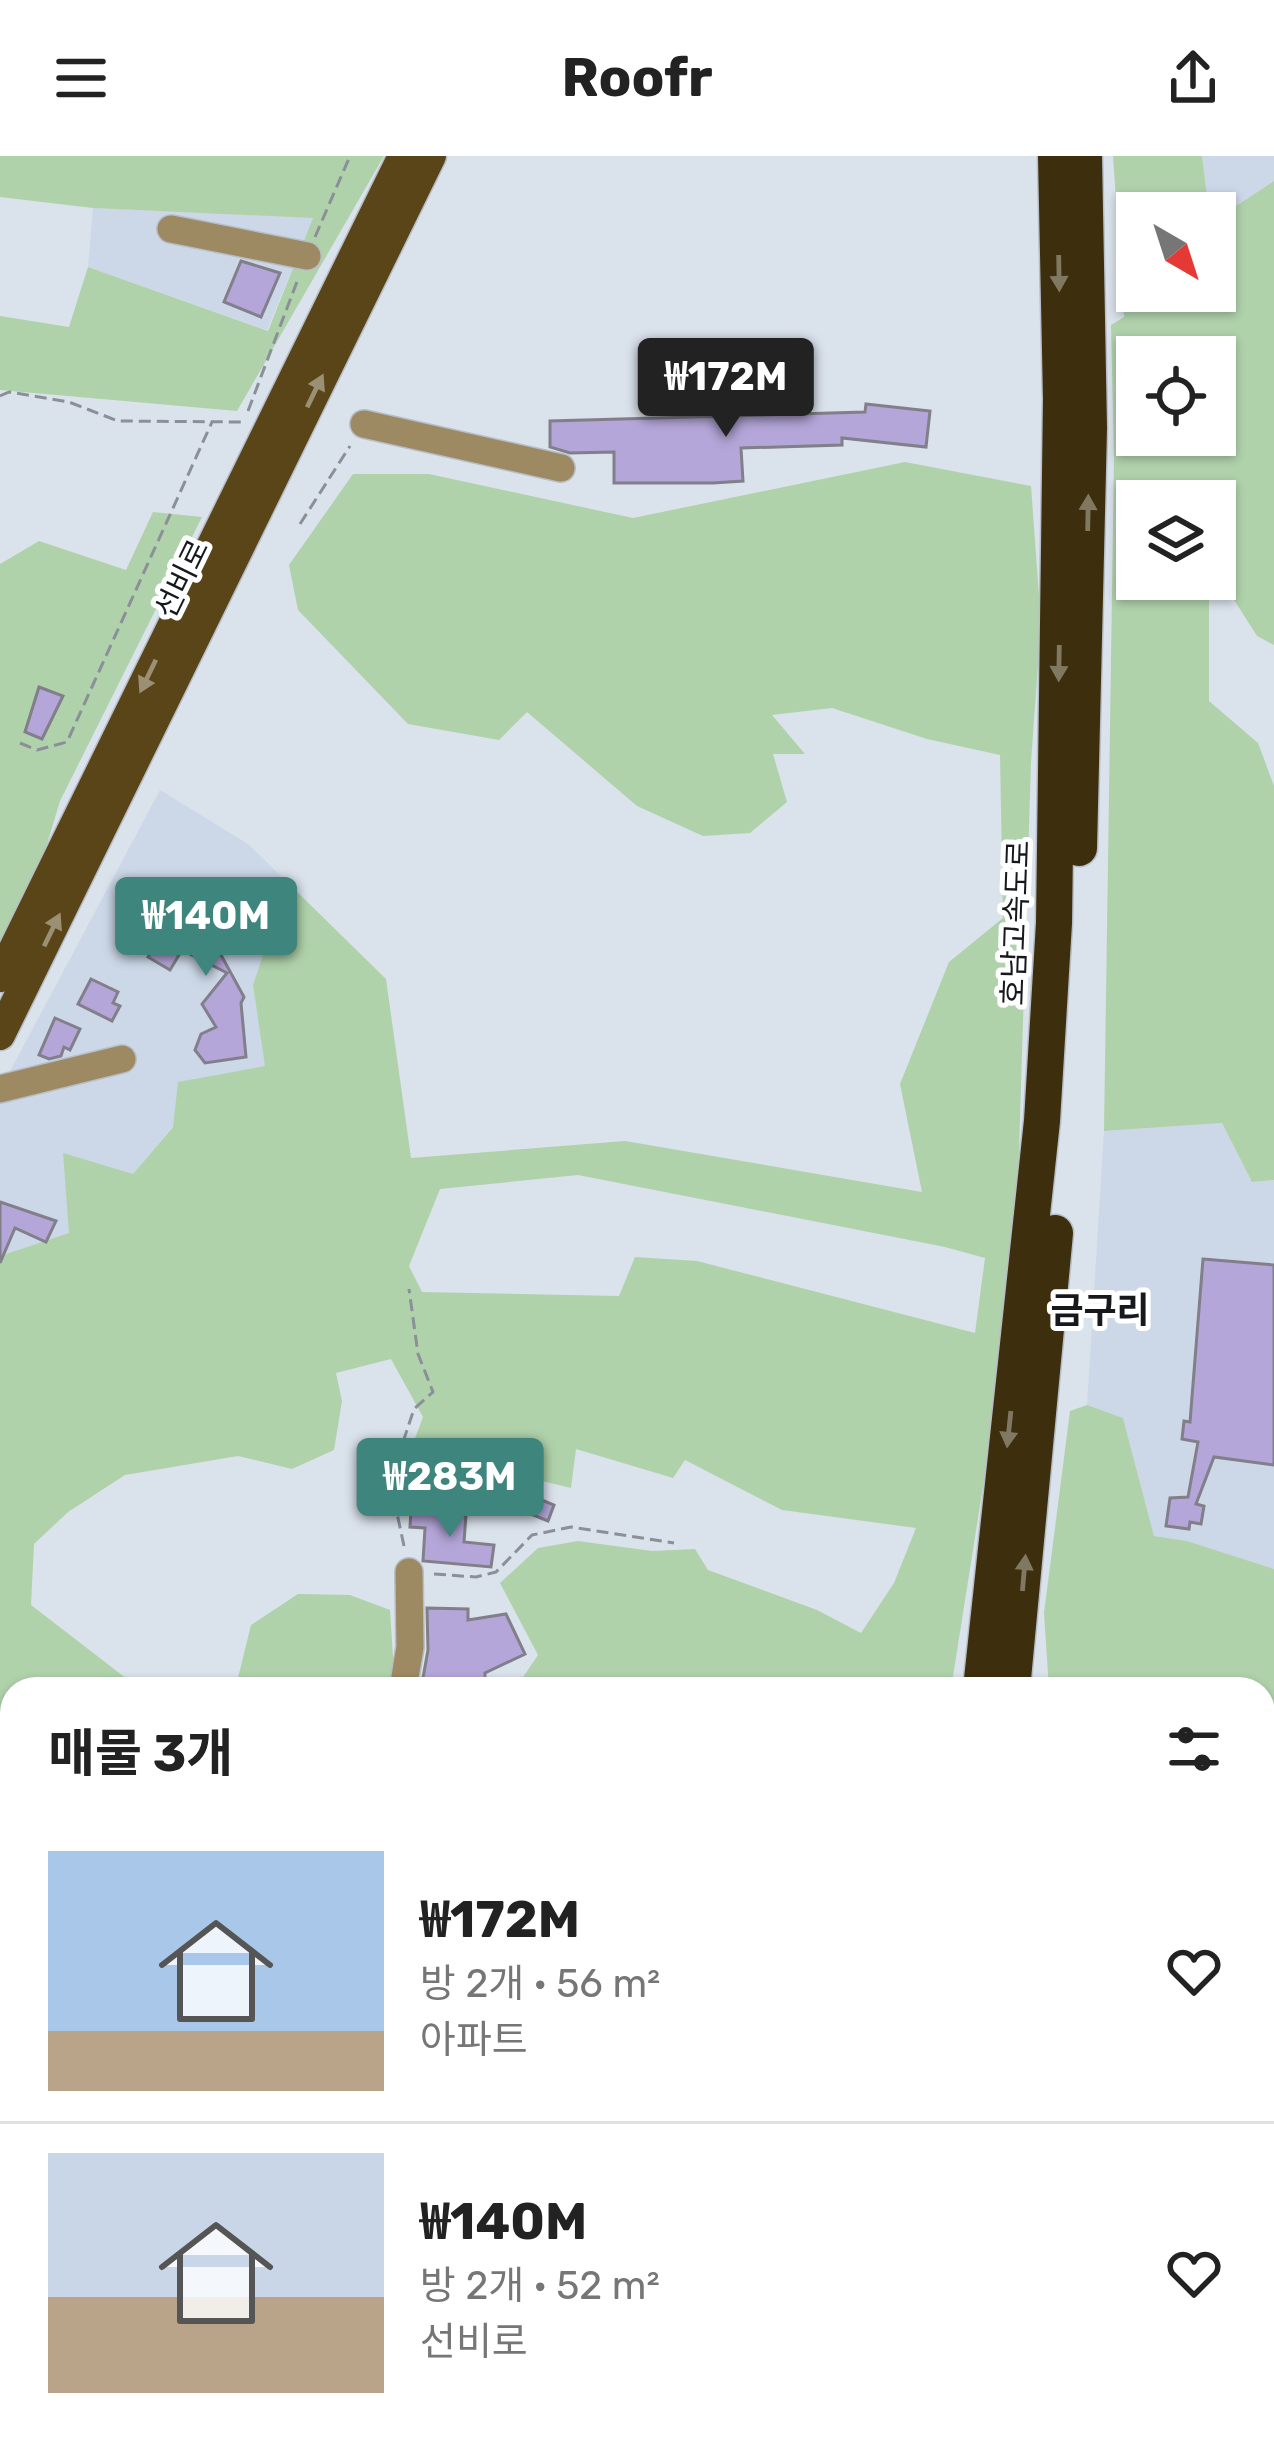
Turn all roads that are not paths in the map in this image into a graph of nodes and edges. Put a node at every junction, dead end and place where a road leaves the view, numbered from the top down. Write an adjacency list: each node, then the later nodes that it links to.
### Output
1 (403, 156): 9 (main road, 선비로, one-way to 9)
2 (431, 156): 10 (main road, 선비로, one-way to 2)
3 (1056, 156): 15 (highway, 호남고속도로, one-way to 15)
4 (1084, 156): 16 (highway, 호남고속도로, one-way to 4)
5 (171, 229): 6 (street)
6 (307, 256)
7 (364, 424): 8 (street)
8 (561, 468)
9 (0, 977)
10 (0, 1035)
11 (122, 1060): 12 (street)
12 (0, 1089)
13 (409, 1572): 14 (street)
14 (405, 1677)
15 (982, 1677)
16 (1013, 1677)

